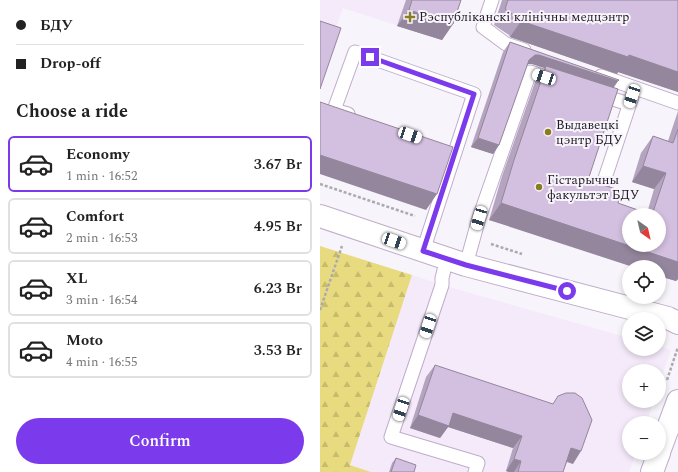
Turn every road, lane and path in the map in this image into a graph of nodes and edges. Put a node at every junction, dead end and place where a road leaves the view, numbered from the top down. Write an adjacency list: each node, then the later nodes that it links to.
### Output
1 (492, 0): 2 (lane)
2 (537, 54)
3 (590, 72): 5 (lane)
4 (565, 84): 16 (lane)
5 (635, 88): 7 (lane); 8 (lane)
6 (587, 90): 8 (lane)
7 (678, 103)
8 (629, 104): 12 (lane)
9 (357, 117): 11 (lane)
10 (440, 145): 11 (lane)
11 (455, 150): 15 (lane)
12 (601, 190)
13 (320, 216): 15 (street)
14 (343, 244): 17 (path)
15 (423, 251): 16 (street)
16 (456, 262): 18 (street); 24 (lane)
17 (320, 310)
18 (678, 323)
19 (678, 346): 20 (path)
20 (672, 367)
21 (678, 401): 22 (street)
22 (666, 433)
23 (656, 460): 25 (street)
24 (475, 472)
25 (652, 472)

